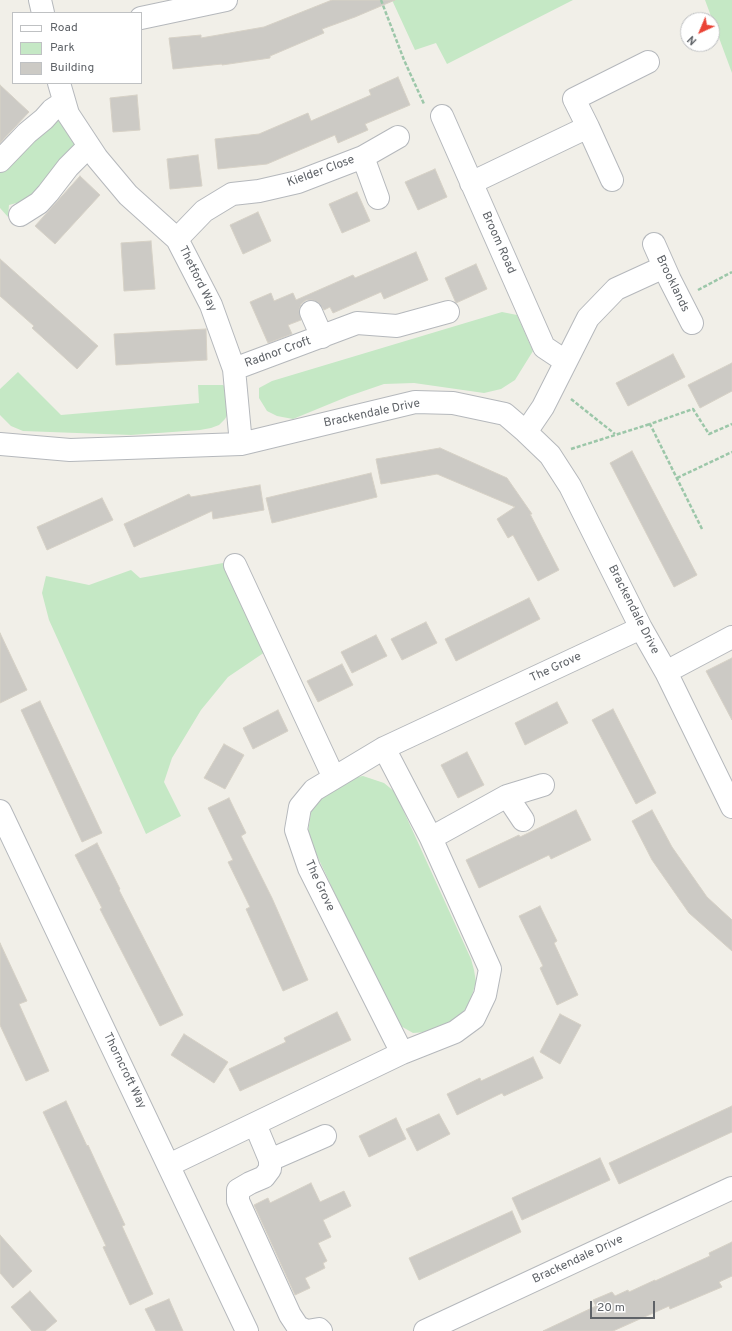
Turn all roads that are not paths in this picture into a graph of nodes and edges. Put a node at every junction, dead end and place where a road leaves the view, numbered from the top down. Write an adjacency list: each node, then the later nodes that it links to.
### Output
1 (40, 0): 3 (street)
2 (226, 0): 4 (street)
3 (43, 12)
4 (142, 18)
5 (648, 62): 8 (street)
6 (62, 93): 10 (street, Thetford Way); 12 (street, Thetford Way)
7 (442, 116): 14 (street, Broom Road)
8 (588, 128): 13 (street); 14 (street)
9 (398, 137): 11 (street, Kielder Close)
10 (89, 146): 16 (street); 17 (street, Thetford Way)
11 (363, 157): 15 (street, Kielder Close); 17 (street, Kielder Close)
12 (0, 161)
13 (612, 180)
14 (471, 183): 24 (street, Broom Road)
15 (378, 198)
16 (20, 215)
17 (177, 239): 25 (street, Thetford Way)
18 (654, 244): 19 (street, Brooklands)
19 (664, 267): 22 (street, Brooklands); 24 (street)
20 (311, 312): 23 (street, Radnor Croft)
21 (448, 312): 23 (street, Radnor Croft)
22 (692, 323)
23 (322, 337): 25 (street, Radnor Croft)
24 (565, 361): 26 (street)
25 (234, 369): 28 (street, Thetford Way)
26 (526, 432): 28 (street, Brackendale Drive); 30 (street, Brackendale Drive)
27 (0, 444): 28 (street, Brackendale Drive)
28 (241, 444)
29 (235, 565): 34 (street)
30 (641, 628): 32 (street, Brackendale Drive); 33 (street, The Grove)
31 (732, 637): 32 (street)
32 (666, 672): 37 (street, Brackendale Drive)
33 (384, 748): 34 (street, The Grove); 40 (street)
34 (334, 778): 41 (street, The Grove)
35 (543, 785): 36 (street)
36 (507, 796): 39 (street); 40 (street)
37 (732, 807)
38 (0, 811): 45 (street, Thorncroft Way)
39 (523, 820)
40 (431, 838): 41 (street)
41 (402, 1053): 42 (street)
42 (255, 1124): 44 (street); 45 (street)
43 (325, 1136): 44 (street)
44 (270, 1160): 48 (street)
45 (169, 1164): 47 (street, Thorncroft Way)
46 (732, 1188): 49 (street, Brackendale Drive)
47 (247, 1331)
48 (321, 1331)
49 (425, 1331)

